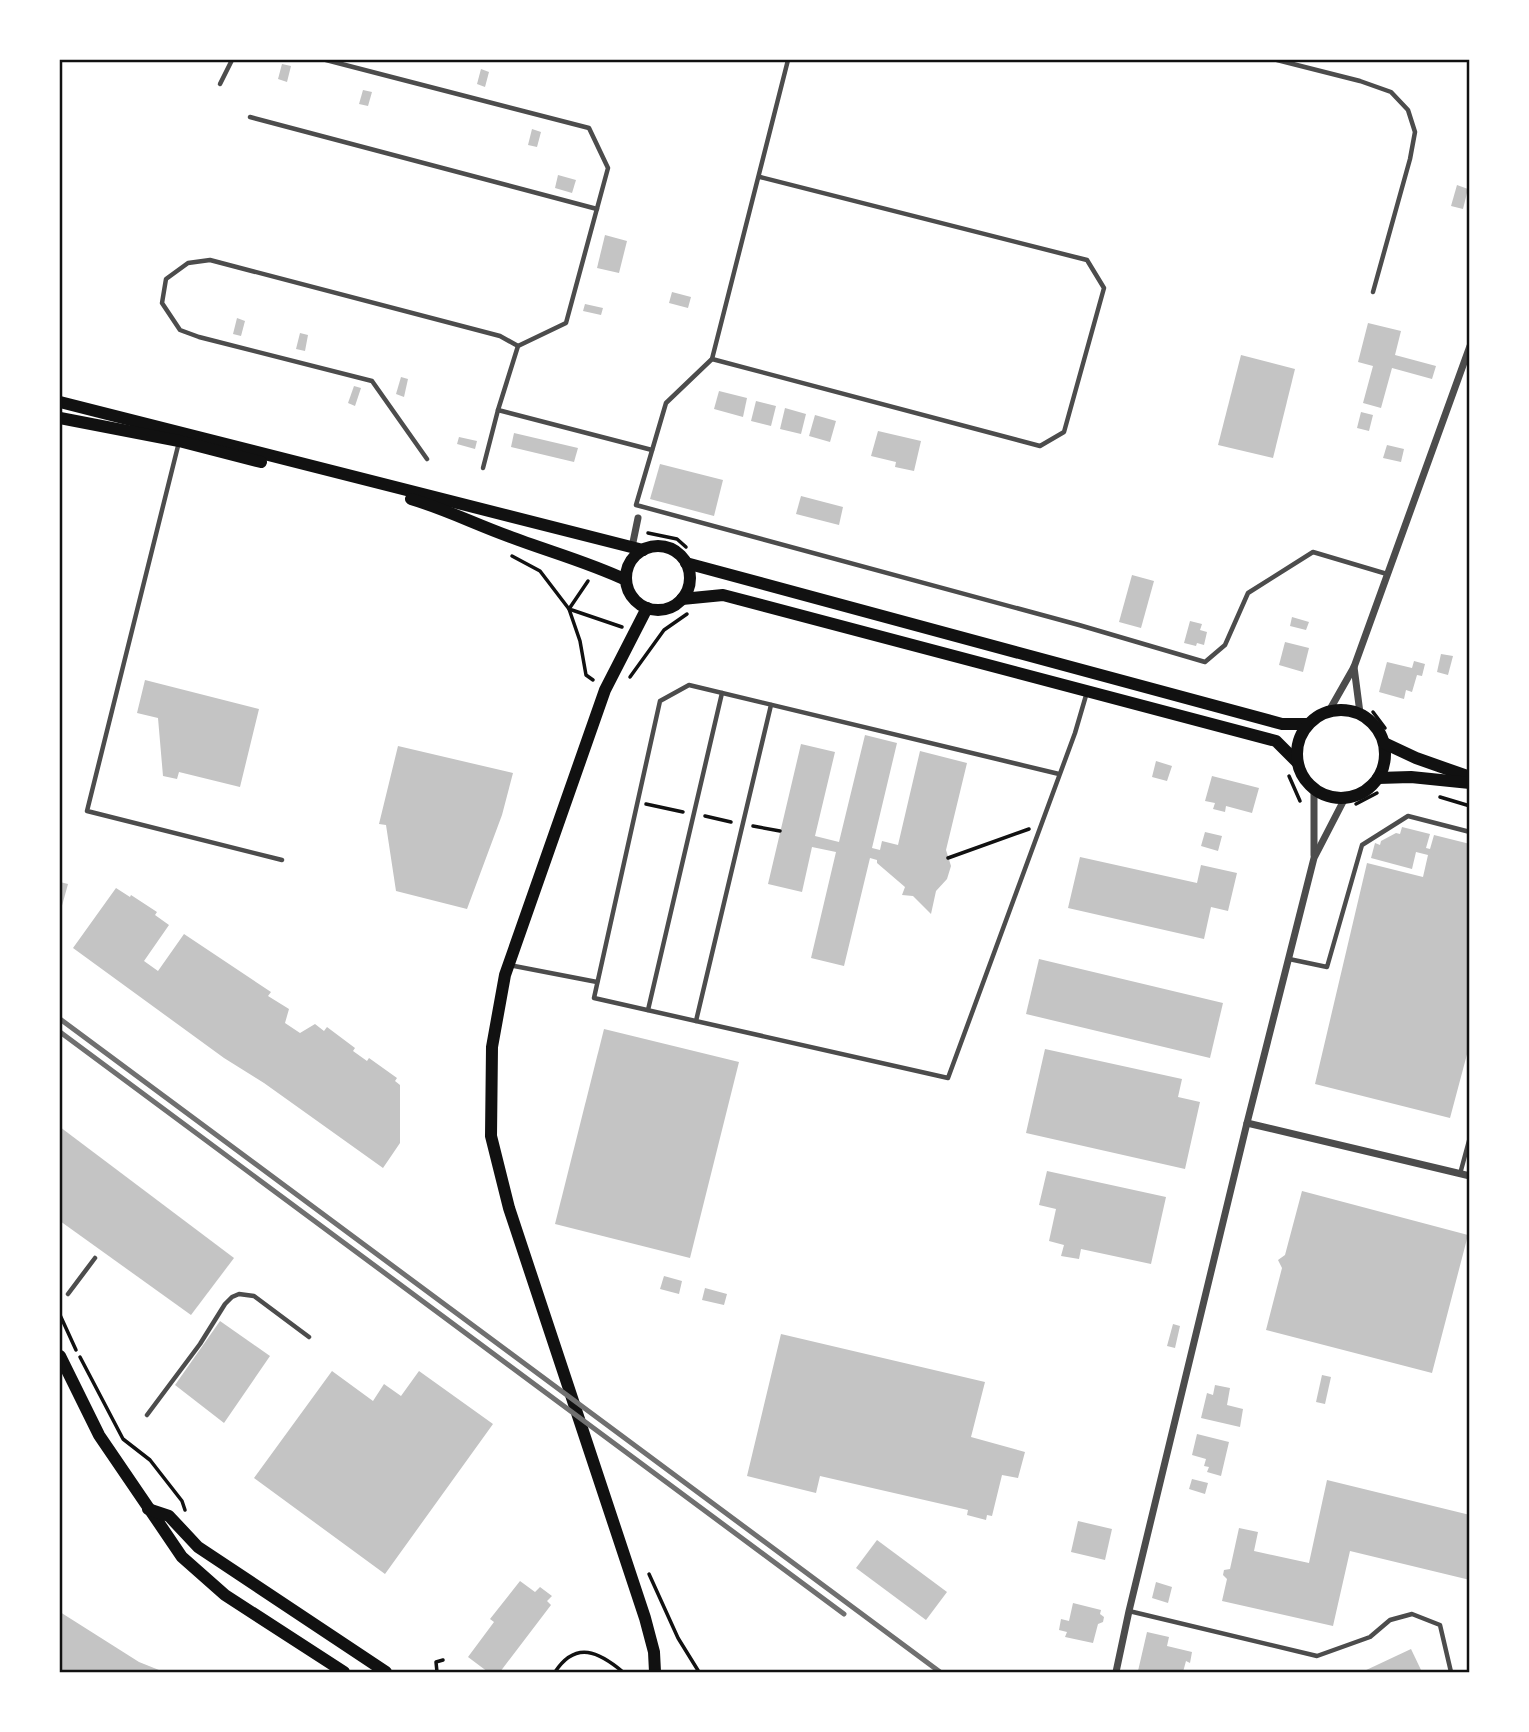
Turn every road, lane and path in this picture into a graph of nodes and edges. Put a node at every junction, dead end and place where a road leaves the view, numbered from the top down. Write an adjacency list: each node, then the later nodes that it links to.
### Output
1 (232, 60): 5 (lane)
2 (326, 60): 8 (lane)
3 (788, 60): 7 (lane)
4 (1278, 60): 9 (lane)
5 (220, 85)
6 (250, 117): 8 (lane)
7 (760, 177): 12 (lane); 12 (lane)
8 (597, 209): 10 (lane)
9 (1373, 292)
10 (518, 346): 14 (lane); 18 (lane)
11 (1469, 346): 26 (street)
12 (712, 359): 17 (lane)
13 (60, 402): 22 (main road)
14 (498, 410): 17 (lane); 19 (lane)
15 (60, 418): 16 (main road)
16 (179, 441): 25 (main road); 61 (lane)
17 (652, 450): 20 (lane)
18 (427, 459)
19 (483, 468)
20 (636, 505): 21 (lane); 26 (lane)
21 (638, 518): 22 (street)
22 (638, 548): 24 (main road); 27 (main road)
23 (504, 551): 30 (path)
24 (686, 563): 28 (main road); 40 (main road)
25 (599, 567): 27 (main road); 30 (path)
26 (1387, 574): 33 (street)
27 (626, 580): 29 (main road)
28 (682, 599): 29 (main road); 35 (main road)
29 (647, 608): 31 (main road)
30 (569, 609): 31 (path); 34 (path)
31 (635, 632): 32 (path); 34 (main road)
32 (656, 642)
33 (1354, 667): 38 (street); 39 (street)
34 (606, 690): 63 (main road)
35 (1087, 691): 42 (main road); 44 (lane)
36 (722, 693): 37 (lane); 50 (lane); 54 (lane)
37 (771, 705): 44 (lane); 55 (lane)
38 (1329, 711): 39 (main road); 40 (main road)
39 (1360, 713): 41 (main road)
40 (1308, 724): 42 (main road)
41 (1384, 743): 45 (main road); 46 (main road)
42 (1297, 762): 48 (main road)
43 (1288, 773): 52 (path)
44 (1059, 774): 56 (lane)
45 (1469, 777)
46 (1383, 783): 47 (main road); 51 (main road); 51 (path)
47 (1469, 783)
48 (1314, 789): 51 (main road); 60 (street)
49 (1432, 794): 53 (path)
50 (637, 803): 54 (path); 64 (lane)
51 (1347, 804): 60 (street)
52 (1302, 805)
53 (1469, 806)
54 (693, 814): 55 (path); 65 (lane)
55 (743, 824): 57 (path); 66 (lane)
56 (1041, 825): 59 (path); 66 (lane)
57 (780, 831)
58 (1469, 832): 62 (lane)
59 (948, 858)
60 (1314, 858): 62 (street)
61 (282, 860)
62 (1289, 959): 67 (street)
63 (509, 965): 64 (lane); 87 (main road)
64 (597, 982): 65 (lane)
65 (648, 1010): 66 (lane)
66 (696, 1021)
67 (1247, 1123): 69 (street); 80 (street)
68 (1469, 1137): 69 (lane)
69 (1460, 1174): 70 (street)
70 (1469, 1176)
71 (95, 1258): 72 (lane)
72 (68, 1294)
73 (60, 1315): 77 (path)
74 (309, 1337): 76 (lane)
75 (60, 1356): 78 (main road)
76 (147, 1415)
77 (182, 1501)
78 (148, 1509): 82 (main road); 83 (main road)
79 (646, 1568): 88 (path)
80 (1129, 1611): 89 (street); 90 (lane)
81 (443, 1660): 84 (path)
82 (344, 1672)
83 (386, 1672)
84 (437, 1672)
85 (555, 1672): 86 (path)
86 (623, 1672)
87 (655, 1672)
88 (699, 1672)
89 (1116, 1672)
90 (1451, 1672)

